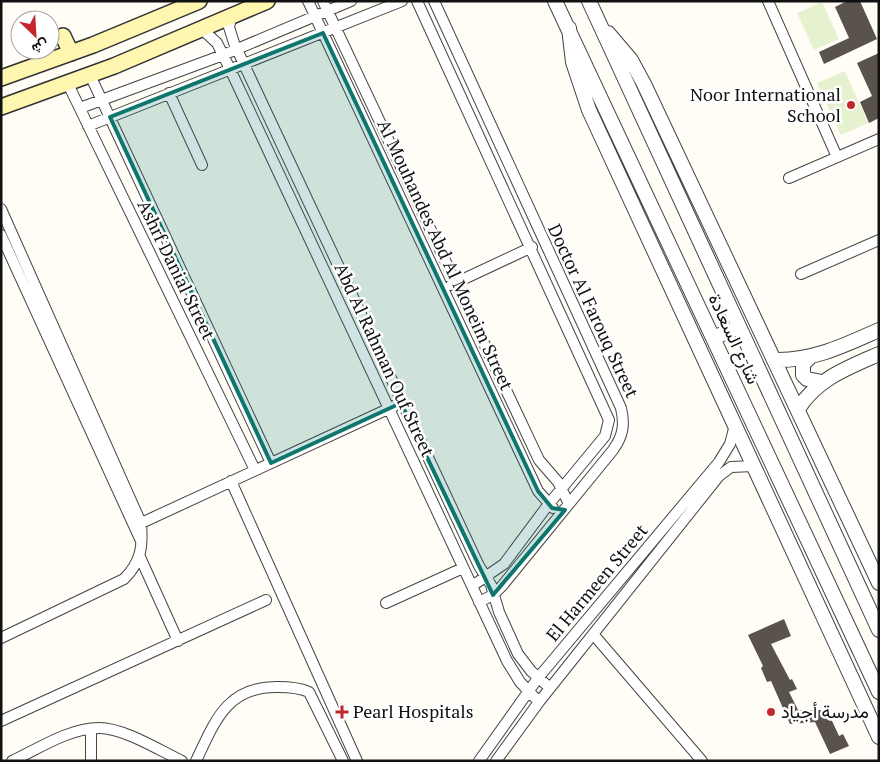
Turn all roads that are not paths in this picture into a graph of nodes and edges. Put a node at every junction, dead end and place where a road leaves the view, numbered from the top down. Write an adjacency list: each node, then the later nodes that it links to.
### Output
1 (199, 1): 21 (main road)
2 (267, 1): 13 (main road)
3 (308, 1): 12 (street, Al Mouhandes Abd Al Moneim Street)
4 (351, 1): 11 (street)
5 (402, 1): 15 (street)
6 (417, 1): 44 (street, Doctor Al Farouq Street)
7 (434, 1): 57 (street, Doctor Al Farouq Street)
8 (555, 1): 16 (street, شارع السعادة)
9 (589, 1): 14 (street, شارع السعادة)
10 (768, 1): 35 (street)
11 (325, 6): 12 (street); 15 (street, Al Mouhandes Abd Al Moneim Street)
12 (315, 16): 18 (street, Al Mouhandes Abd Al Moneim Street); 20 (street)
13 (231, 18): 17 (main road); 20 (street, Abd Al Rahman Ouf Street)
14 (596, 19): 38 (street, شارع السعادة); 39 (street)
15 (335, 28): 18 (street); 47 (street, Al Mouhandes Abd Al Moneim Street)
16 (569, 28): 43 (street, شارع السعادة); 46 (street)
17 (203, 30): 22 (street, Abd Al Rahman Ouf Street); 25 (main road)
18 (323, 32): 23 (street); 48 (street, Al Mouhandes Abd Al Moneim Street)
19 (63, 36): 21 (main road)
20 (237, 49): 22 (street); 23 (street, Abd Al Rahman Ouf Street)
21 (71, 53): 26 (main road)
22 (223, 55): 24 (street, Abd Al Rahman Ouf Street); 29 (street)
23 (244, 64): 24 (street); 56 (street, Abd Al Rahman Ouf Street)
24 (230, 69): 28 (street); 58 (street, Abd Al Rahman Ouf Street)
25 (90, 75): 27 (main road); 29 (street, Ashrf Danial Street)
26 (1, 78)
27 (68, 84): 30 (main road); 31 (street, Ashrf Danial Street)
28 (169, 93): 32 (street); 36 (street)
29 (102, 100): 31 (street); 32 (street, Ashrf Danial Street)
30 (1, 107)
31 (80, 108): 33 (street, Ashrf Danial Street)
32 (110, 117): 33 (street); 62 (street, Ashrf Danial Street)
33 (88, 126): 64 (street, Ashrf Danial Street)
34 (879, 139): 35 (street)
35 (837, 157): 37 (street)
36 (202, 165)
37 (789, 178)
38 (672, 182): 39 (street); 49 (street, شارع السعادة)
39 (699, 200): 54 (street)
40 (1, 209): 69 (street)
41 (1, 235): 69 (street)
42 (879, 240): 45 (street)
43 (670, 246): 46 (street); 51 (street, شارع السعادة)
44 (532, 247): 47 (street); 60 (street, Doctor Al Farouq Street)
45 (800, 274)
46 (667, 278): 61 (street)
47 (455, 283): 48 (street); 66 (street, Al Mouhandes Abd Al Moneim Street)
48 (443, 289): 67 (street, Al Mouhandes Abd Al Moneim Street)
49 (739, 327): 51 (street); 70 (street, شارع السعادة)
50 (879, 330): 53 (street)
51 (713, 338): 72 (street, شارع السعادة)
52 (879, 354): 55 (street)
53 (810, 358): 54 (street); 55 (street)
54 (775, 360): 59 (street)
55 (822, 382): 59 (street)
56 (401, 403): 58 (street); 76 (street, Abd Al Rahman Ouf Street)
57 (621, 408): 60 (street); 68 (street, Doctor Al Farouq Street)
58 (388, 409): 62 (street); 75 (street, Abd Al Rahman Ouf Street)
59 (798, 409): 71 (street)
60 (607, 412): 66 (street, Doctor Al Farouq Street)
61 (735, 424): 63 (street); 87 (street, El Harmeen Street)
62 (271, 463): 64 (street)
63 (754, 466): 74 (street); 84 (street, El Harmeen Street)
64 (255, 470): 65 (street)
65 (231, 481): 69 (street); 93 (street)
66 (563, 488): 67 (street, Doctor Al Farouq Street); 68 (street, Al Mouhandes Abd Al Moneim Street)
67 (548, 505): 68 (street); 76 (street, Doctor Al Farouq Street)
68 (567, 507): 79 (street, Doctor Al Farouq Street)
69 (137, 525): 73 (street)
70 (835, 535): 71 (street); 83 (street, شارع السعادة)
71 (858, 538): 77 (street)
72 (808, 540): 74 (street); 90 (street, شارع السعادة)
73 (140, 557): 85 (street); 86 (street)
74 (800, 565): 96 (street)
75 (463, 568): 78 (street, Abd Al Rahman Ouf Street); 82 (street)
76 (486, 576): 78 (street, Doctor Al Farouq Street); 79 (street, Abd Al Rahman Ouf Street)
77 (879, 583)
78 (472, 586): 81 (street, Abd Al Rahman Ouf Street)
79 (493, 595): 81 (street, Doctor Al Farouq Street); 87 (street, Abd Al Rahman Ouf Street)
80 (266, 600): 86 (street)
81 (479, 602): 89 (street, Abd Al Rahman Ouf Street)
82 (386, 603)
83 (879, 630)
84 (593, 634): 88 (street, El Harmeen Street); 107 (street)
85 (1, 638)
86 (178, 641): 92 (street)
87 (538, 678): 88 (street, Abd Al Rahman Ouf Street); 89 (street, El Harmeen Street)
88 (550, 688): 91 (street, El Harmeen Street)
89 (528, 692): 91 (street, Abd Al Rahman Ouf Street); 105 (street, El Harmeen Street)
90 (879, 692)
91 (539, 702): 106 (street, El Harmeen Street)
92 (1, 721)
93 (340, 726): 95 (street); 97 (street)
94 (91, 729): 99 (street); 100 (street); 101 (street)
95 (328, 732): 98 (street); 102 (street)
96 (879, 737)
97 (348, 742): 98 (street); 104 (street)
98 (336, 747): 103 (street)
99 (12, 761)
100 (91, 761)
101 (182, 761)
102 (196, 761)
103 (342, 761)
104 (357, 761)
105 (479, 761)
106 (496, 761)
107 (702, 761)

